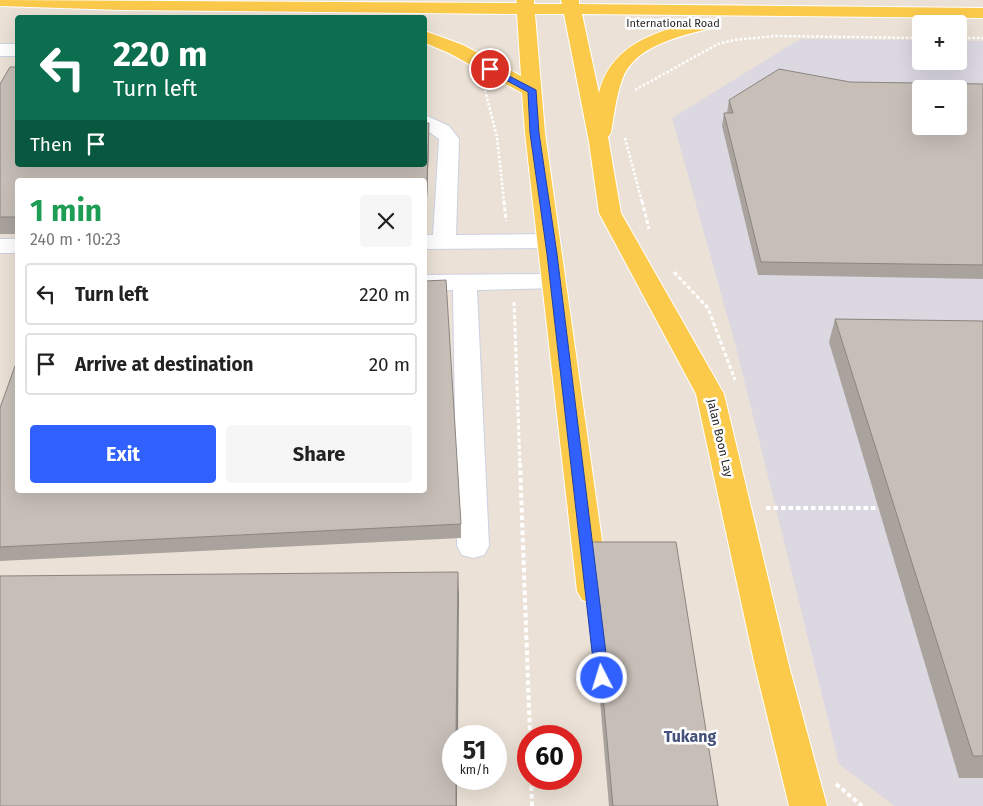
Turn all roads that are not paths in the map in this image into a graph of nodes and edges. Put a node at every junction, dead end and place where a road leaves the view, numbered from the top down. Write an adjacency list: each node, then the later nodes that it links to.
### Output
1 (411, 0): 4 (main road)
2 (684, 0): 7 (main road)
3 (0, 1): 4 (main road, International Road)
4 (387, 6): 5 (main road, International Road)
5 (525, 10): 6 (main road, International Road); 11 (main road, International Road); 19 (main road)
6 (572, 10): 7 (main road, International Road); 12 (main road, International Road); 21 (main road, Jalan Boon Lay)
7 (762, 10): 8 (main road, International Road)
8 (983, 13)
9 (0, 17): 10 (main road)
10 (15, 18)
11 (427, 22)
12 (706, 24): 13 (main road, International Road); 21 (main road)
13 (912, 26)
14 (967, 26): 15 (main road)
15 (983, 26)
16 (427, 37): 19 (main road)
17 (0, 50): 18 (lane)
18 (15, 50)
19 (532, 90): 22 (main road)
20 (427, 121): 23 (lane)
21 (611, 138): 31 (main road, Jalan Boon Lay)
22 (550, 241): 23 (lane); 26 (main road)
23 (434, 242)
24 (0, 246): 25 (lane)
25 (15, 246)
26 (555, 281): 27 (lane); 30 (main road)
27 (465, 282): 28 (lane); 29 (lane)
28 (427, 283)
29 (472, 546)
30 (596, 621)
31 (818, 797)

